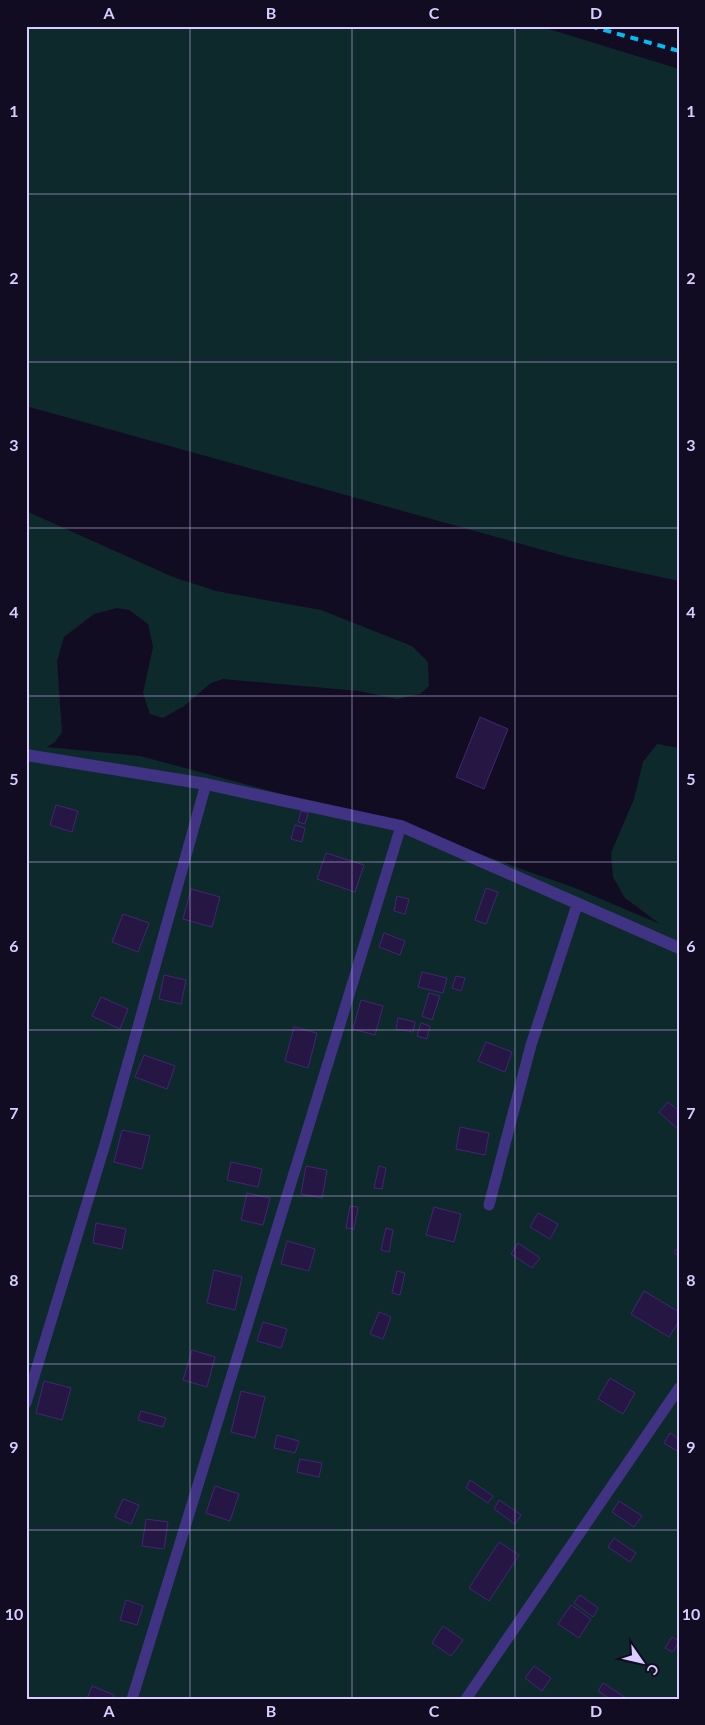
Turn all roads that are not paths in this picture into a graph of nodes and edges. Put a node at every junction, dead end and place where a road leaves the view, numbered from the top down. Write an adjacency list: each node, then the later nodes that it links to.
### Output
1 (26, 755): 2 (street)
2 (206, 784): 3 (street); 8 (lane)
3 (401, 826): 4 (street); 9 (lane)
4 (577, 904): 5 (street); 6 (lane)
5 (679, 948)
6 (489, 1205)
7 (679, 1388): 10 (lane)
8 (26, 1403)
9 (132, 1699)
10 (466, 1699)

